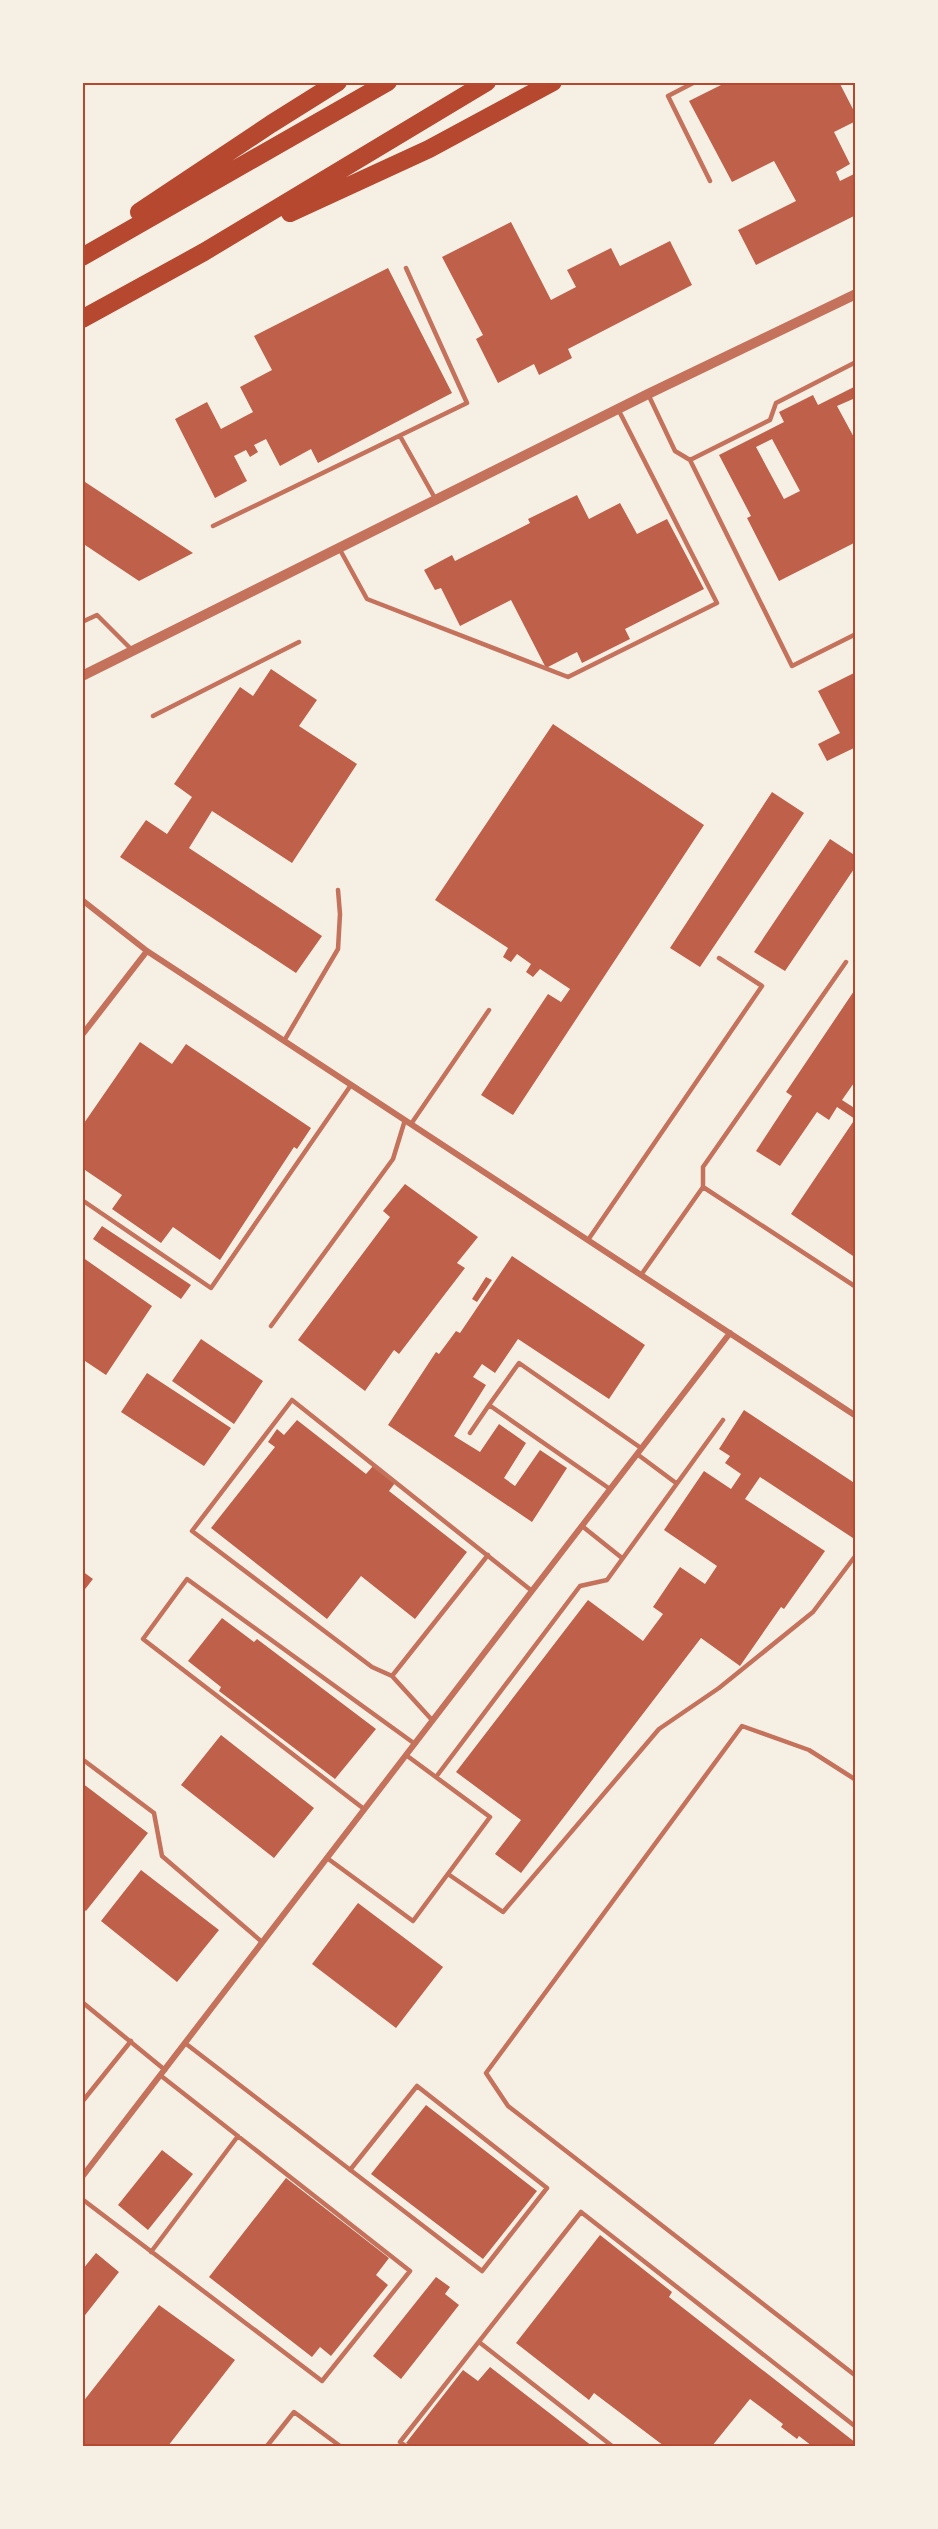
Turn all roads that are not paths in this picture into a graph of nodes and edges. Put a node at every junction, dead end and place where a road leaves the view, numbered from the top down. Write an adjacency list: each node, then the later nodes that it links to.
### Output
1 (339, 82): 7 (highway)
2 (388, 82): 9 (highway)
3 (487, 82): 8 (highway)
4 (553, 82): 8 (highway)
5 (695, 82): 6 (lane)
6 (710, 181)
7 (82, 250)
8 (204, 252): 13 (highway)
9 (82, 257)
10 (406, 268): 18 (lane)
11 (855, 289): 14 (street)
12 (855, 294): 14 (street)
13 (82, 319)
14 (775, 332): 16 (street)
15 (855, 362): 19 (lane)
16 (648, 394): 17 (street); 19 (lane)
17 (618, 409): 20 (street); 22 (lane)
18 (400, 436): 20 (lane); 21 (lane)
19 (690, 460): 24 (lane)
20 (436, 500): 22 (street)
21 (213, 526)
22 (339, 548): 26 (street)
23 (82, 622): 26 (lane)
24 (855, 634)
25 (299, 642): 28 (lane)
26 (133, 651): 27 (street)
27 (82, 676)
28 (153, 716)
29 (338, 891): 36 (lane)
30 (82, 900): 31 (street)
31 (147, 951): 35 (street); 36 (street)
32 (719, 958): 41 (lane)
33 (846, 962): 39 (lane)
34 (489, 1010): 38 (lane)
35 (82, 1035)
36 (284, 1041): 37 (street)
37 (351, 1085): 38 (street); 40 (lane)
38 (408, 1122): 41 (street); 44 (lane)
39 (703, 1187): 42 (lane); 43 (lane)
40 (82, 1200)
41 (588, 1240): 42 (street)
42 (641, 1275): 45 (street)
43 (855, 1287)
44 (271, 1326)
45 (730, 1334): 47 (street); 50 (street)
46 (489, 1405): 49 (lane); 50 (lane); 52 (lane)
47 (855, 1416)
48 (723, 1420): 51 (lane)
49 (470, 1433)
50 (639, 1451): 51 (lane); 52 (street)
51 (676, 1483): 56 (lane)
52 (610, 1489): 53 (street)
53 (582, 1526): 56 (lane); 57 (street)
54 (488, 1555): 57 (lane); 58 (lane); 58 (lane)
55 (855, 1555): 67 (lane)
56 (622, 1558): 63 (lane)
57 (532, 1591): 59 (street)
58 (392, 1676): 59 (lane)
59 (432, 1720): 60 (street)
60 (415, 1744): 61 (street); 65 (lane)
61 (406, 1755): 63 (lane); 65 (street)
62 (82, 1759): 68 (lane)
63 (436, 1777): 67 (lane)
64 (855, 1780): 80 (lane)
65 (364, 1809): 66 (street)
66 (327, 1858): 67 (lane); 68 (street)
67 (448, 1874)
68 (262, 1942): 71 (street)
69 (82, 2002): 70 (lane)
70 (131, 2042): 72 (lane); 73 (lane)
71 (185, 2043): 72 (street); 75 (lane)
72 (163, 2072): 74 (lane); 76 (street)
73 (82, 2102)
74 (238, 2136): 78 (lane); 78 (lane)
75 (350, 2170): 75 (lane)
76 (82, 2177)
77 (82, 2199): 78 (lane)
78 (151, 2252)
79 (479, 2342): 81 (lane); 84 (lane); 85 (lane)
80 (855, 2376)
81 (855, 2427)
82 (267, 2446): 83 (lane)
83 (340, 2446)
84 (406, 2446)
85 (612, 2446)

